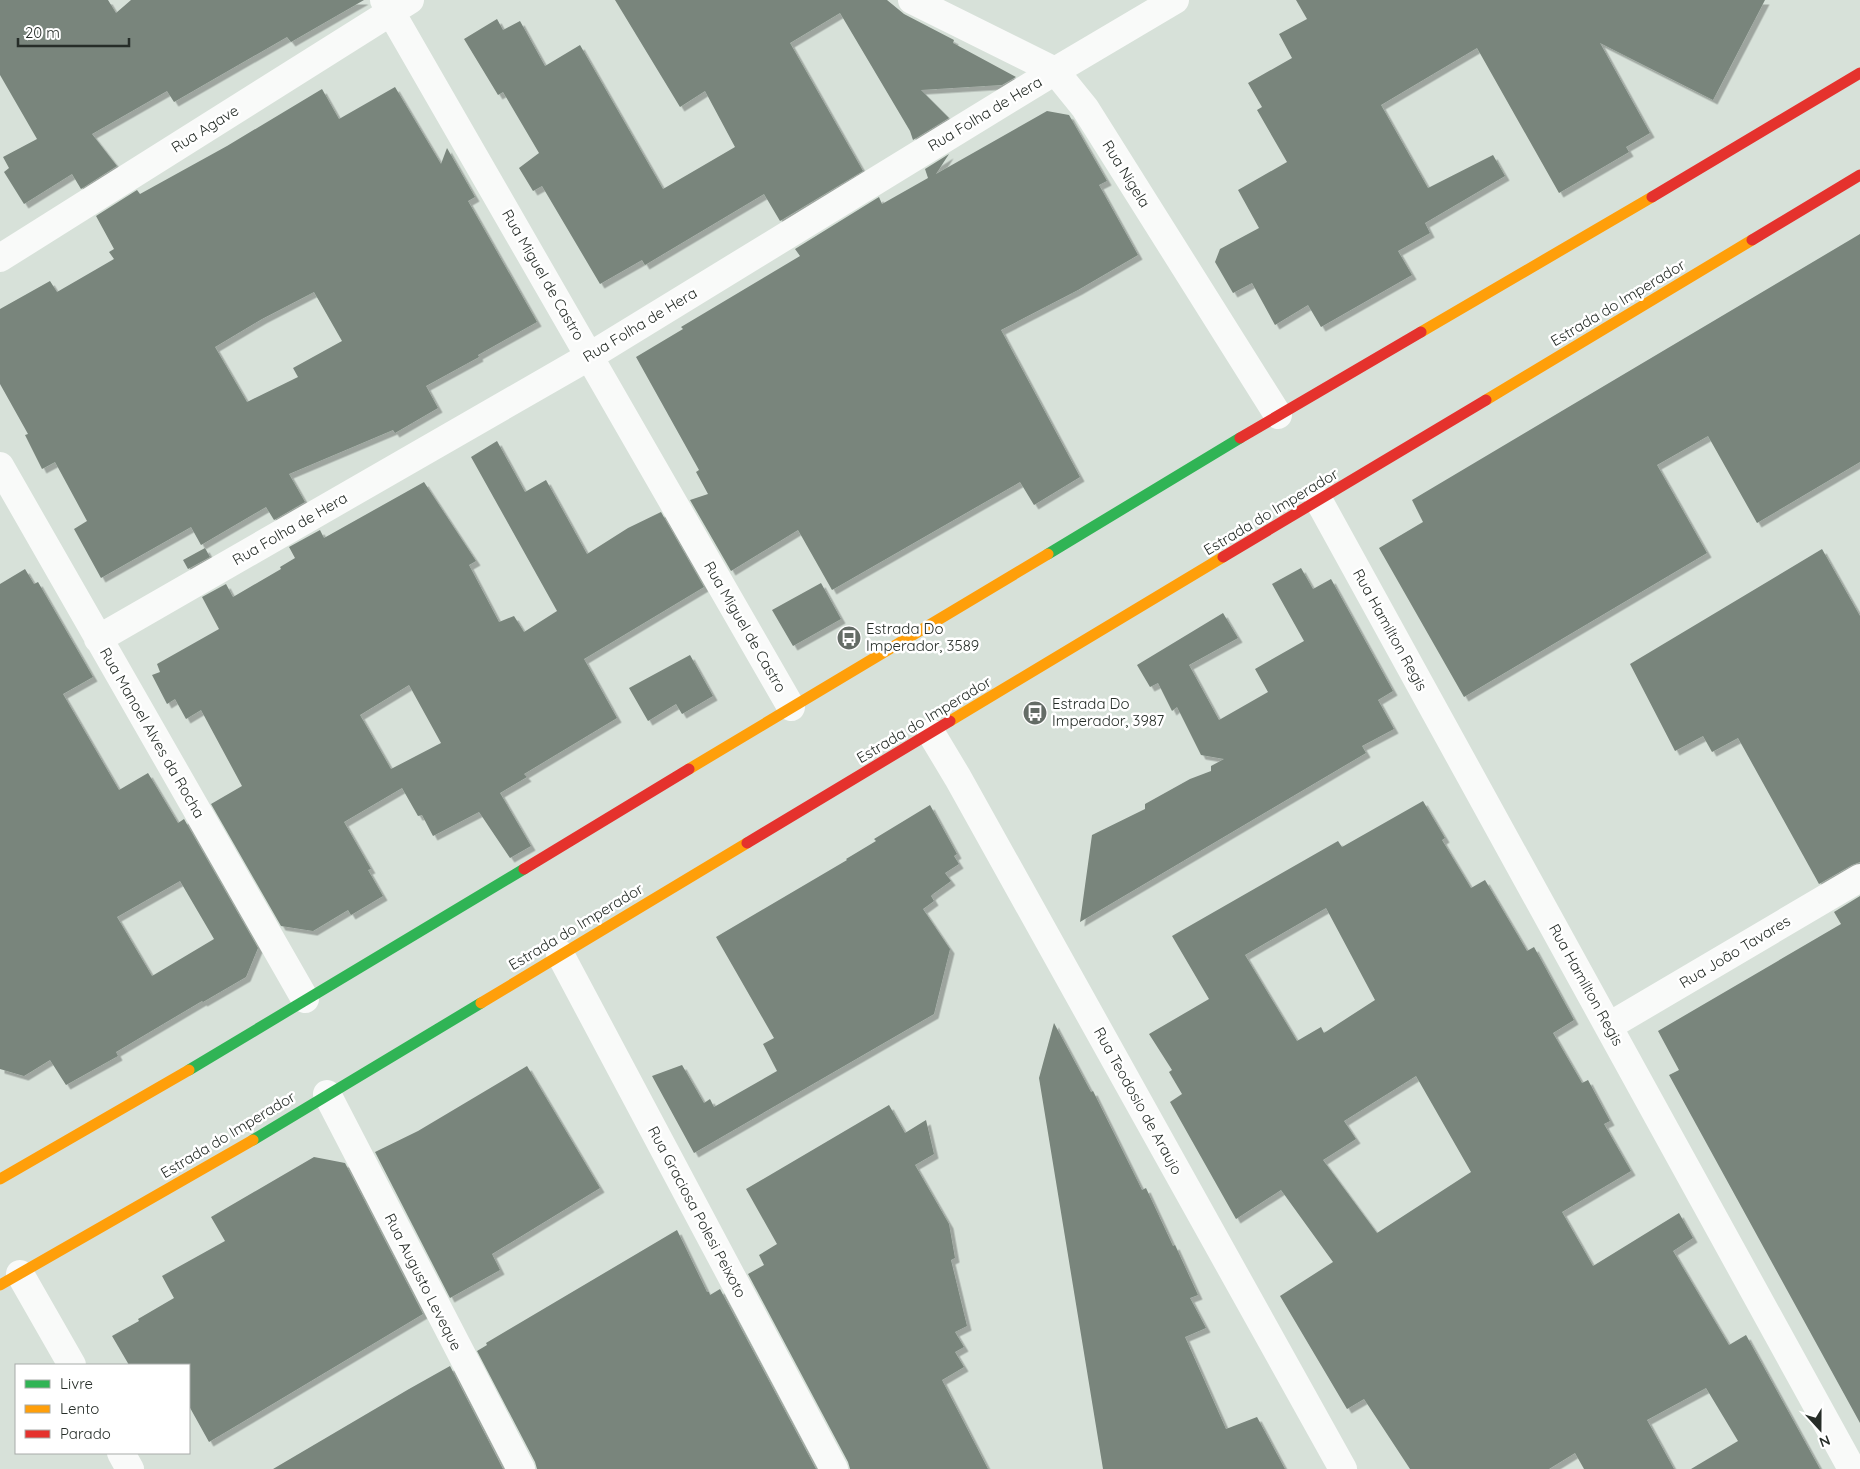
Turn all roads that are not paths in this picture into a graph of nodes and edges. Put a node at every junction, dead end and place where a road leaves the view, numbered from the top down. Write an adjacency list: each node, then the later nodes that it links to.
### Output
1 (912, 0): 4 (street, Rua Nigela)
2 (1175, 0): 4 (street, Rua Folha de Hera)
3 (395, 4): 7 (street, Rua Agave); 8 (street, Rua Miguel de Castro)
4 (1055, 71): 8 (street, Rua Folha de Hera); 9 (street, Rua Nigela)
5 (1860, 73): 9 (main road)
6 (1860, 175): 11 (main road, Estrada do Imperador)
7 (0, 258)
8 (590, 356): 12 (street, Rua Folha de Hera); 13 (street, Rua Miguel de Castro)
9 (1278, 415): 13 (main road)
10 (0, 466): 12 (street, Rua Manoel Alves da Rocha)
11 (1319, 501): 14 (main road, Estrada do Imperador); 18 (street, Rua Hamilton Regis)
12 (98, 640): 17 (street, Rua Manoel Alves da Rocha)
13 (791, 707): 17 (main road)
14 (931, 733): 16 (main road, Estrada do Imperador); 27 (street, Rua Teodosio de Araujo)
15 (1860, 878): 18 (street, Rua João Tavares)
16 (560, 954): 19 (main road, Estrada do Imperador); 26 (street, Rua Graciosa Polesi Peixoto)
17 (305, 1000): 20 (main road)
18 (1609, 1026): 28 (street, Rua Hamilton Regis)
19 (327, 1094): 21 (main road, Estrada do Imperador); 25 (street, Rua Augusto Leveque)
20 (0, 1179)
21 (10, 1280): 22 (street)
22 (71, 1364)
23 (122, 1454): 24 (street)
24 (130, 1469)
25 (521, 1469)
26 (834, 1469)
27 (1343, 1469)
28 (1852, 1469)

